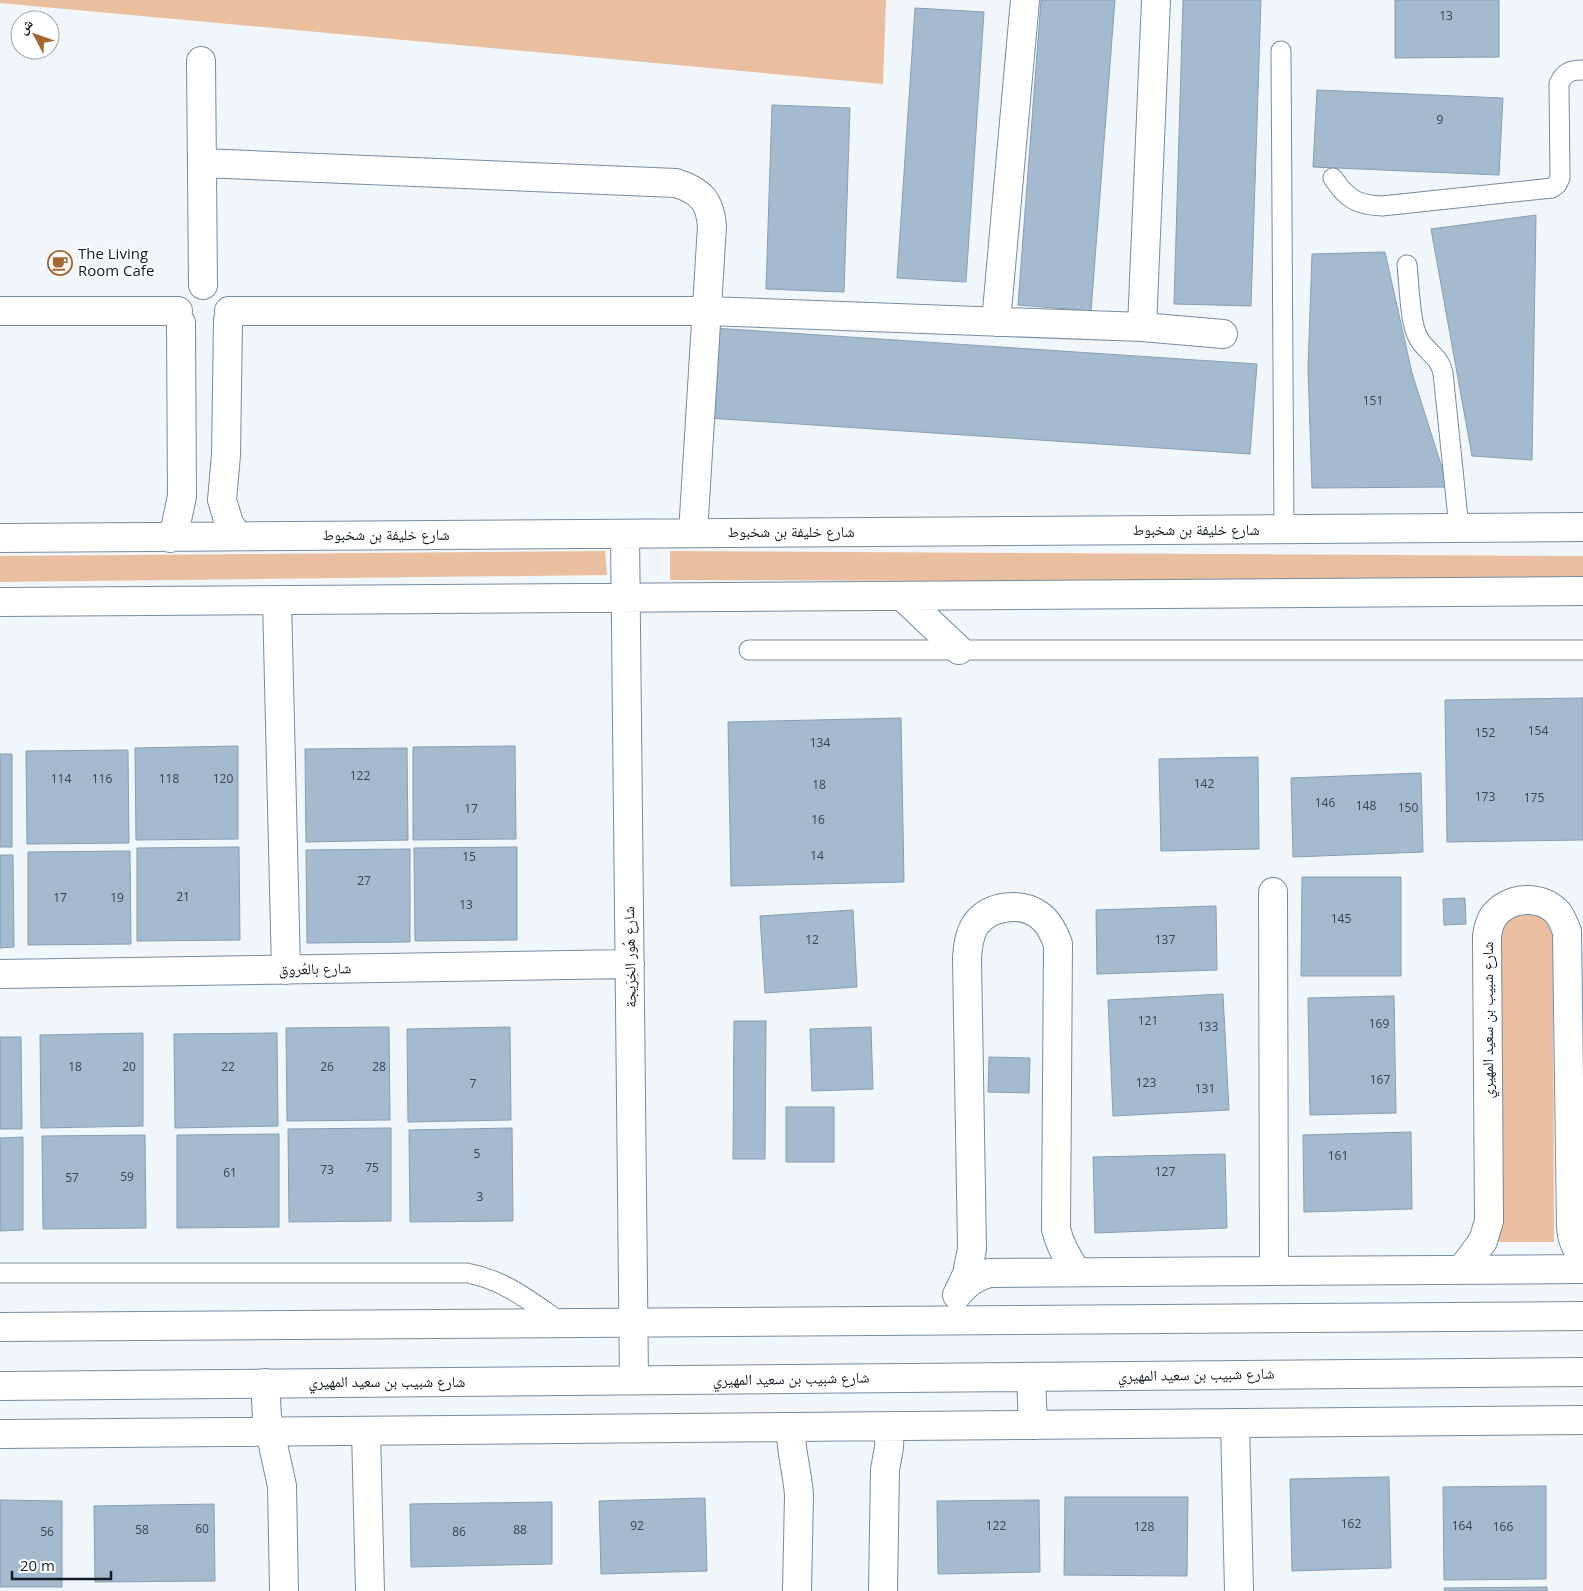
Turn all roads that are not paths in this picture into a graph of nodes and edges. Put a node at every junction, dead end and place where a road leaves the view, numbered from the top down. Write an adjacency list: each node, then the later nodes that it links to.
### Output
1 (1025, 0): 14 (street)
2 (1156, 0): 15 (street)
3 (1281, 51): 19 (lane)
4 (201, 61): 6 (street)
5 (1583, 70): 7 (lane)
6 (202, 163): 9 (street); 11 (street)
7 (1333, 178)
8 (1407, 265): 18 (lane)
9 (203, 285): 12 (street); 13 (street)
10 (0, 311): 13 (street)
11 (707, 311): 12 (street); 14 (street); 20 (street)
12 (229, 316): 13 (street); 22 (street)
13 (180, 317): 24 (street)
14 (996, 322): 15 (street)
15 (1142, 327): 16 (street)
16 (1223, 334)
17 (1583, 527): 18 (street, شارع خليفة بن شخبوط)
18 (1459, 528): 19 (street, شارع خليفة بن شخبوط)
19 (1284, 529): 20 (street, شارع خليفة بن شخبوط)
20 (693, 533): 21 (street, شارع خليفة بن شخبوط)
21 (625, 534): 22 (street, شارع خليفة بن شخبوط); 27 (street, شارع هُور الخِرَيجة)
22 (236, 536): 24 (street, شارع خليفة بن شخبوط)
23 (0, 538): 24 (street, شارع خليفة بن شخبوط)
24 (170, 538)
25 (1583, 591): 26 (street)
26 (902, 596): 27 (street); 31 (street)
27 (626, 598): 28 (street); 34 (street, شارع هُور الخِرَيجة)
28 (278, 600): 29 (street); 35 (street)
29 (0, 602)
30 (749, 650): 31 (lane)
31 (958, 650): 32 (lane)
32 (1583, 650)
33 (1273, 892): 40 (street)
34 (630, 964): 35 (street, شارع بالعُروق); 47 (street, شارع هُور الخِرَيجة)
35 (286, 970): 36 (street, شارع بالعُروق)
36 (0, 974)
37 (1583, 1257): 39 (street, شارع شبيب بن سعيد المهيري)
38 (1583, 1269): 39 (street)
39 (1462, 1270): 40 (street)
40 (1274, 1271): 41 (street)
41 (1077, 1272): 43 (street); 43 (street)
42 (0, 1273): 46 (lane)
43 (958, 1293): 45 (street)
44 (1583, 1316): 45 (street)
45 (938, 1320): 47 (street)
46 (562, 1323): 47 (street); 48 (street)
47 (634, 1323): 51 (street, شارع هُور الخِرَيجة)
48 (0, 1328)
49 (1583, 1372): 50 (street, شارع شبيب بن سعيد المهيري)
50 (1031, 1376): 51 (street, شارع شبيب بن سعيد المهيري); 56 (street)
51 (634, 1380): 52 (street, شارع شبيب بن سعيد المهيري)
52 (265, 1383): 53 (street, شارع شبيب بن سعيد المهيري); 60 (street)
53 (0, 1386)
54 (1583, 1420): 55 (street)
55 (1235, 1423): 56 (street); 66 (street)
56 (1033, 1425): 57 (street)
57 (890, 1426): 58 (street); 65 (street)
58 (790, 1427): 59 (street); 64 (street)
59 (366, 1431): 60 (street); 63 (street)
60 (269, 1432): 61 (street); 62 (street)
61 (0, 1434)
62 (284, 1591)
63 (370, 1591)
64 (797, 1591)
65 (883, 1591)
66 (1239, 1591)

